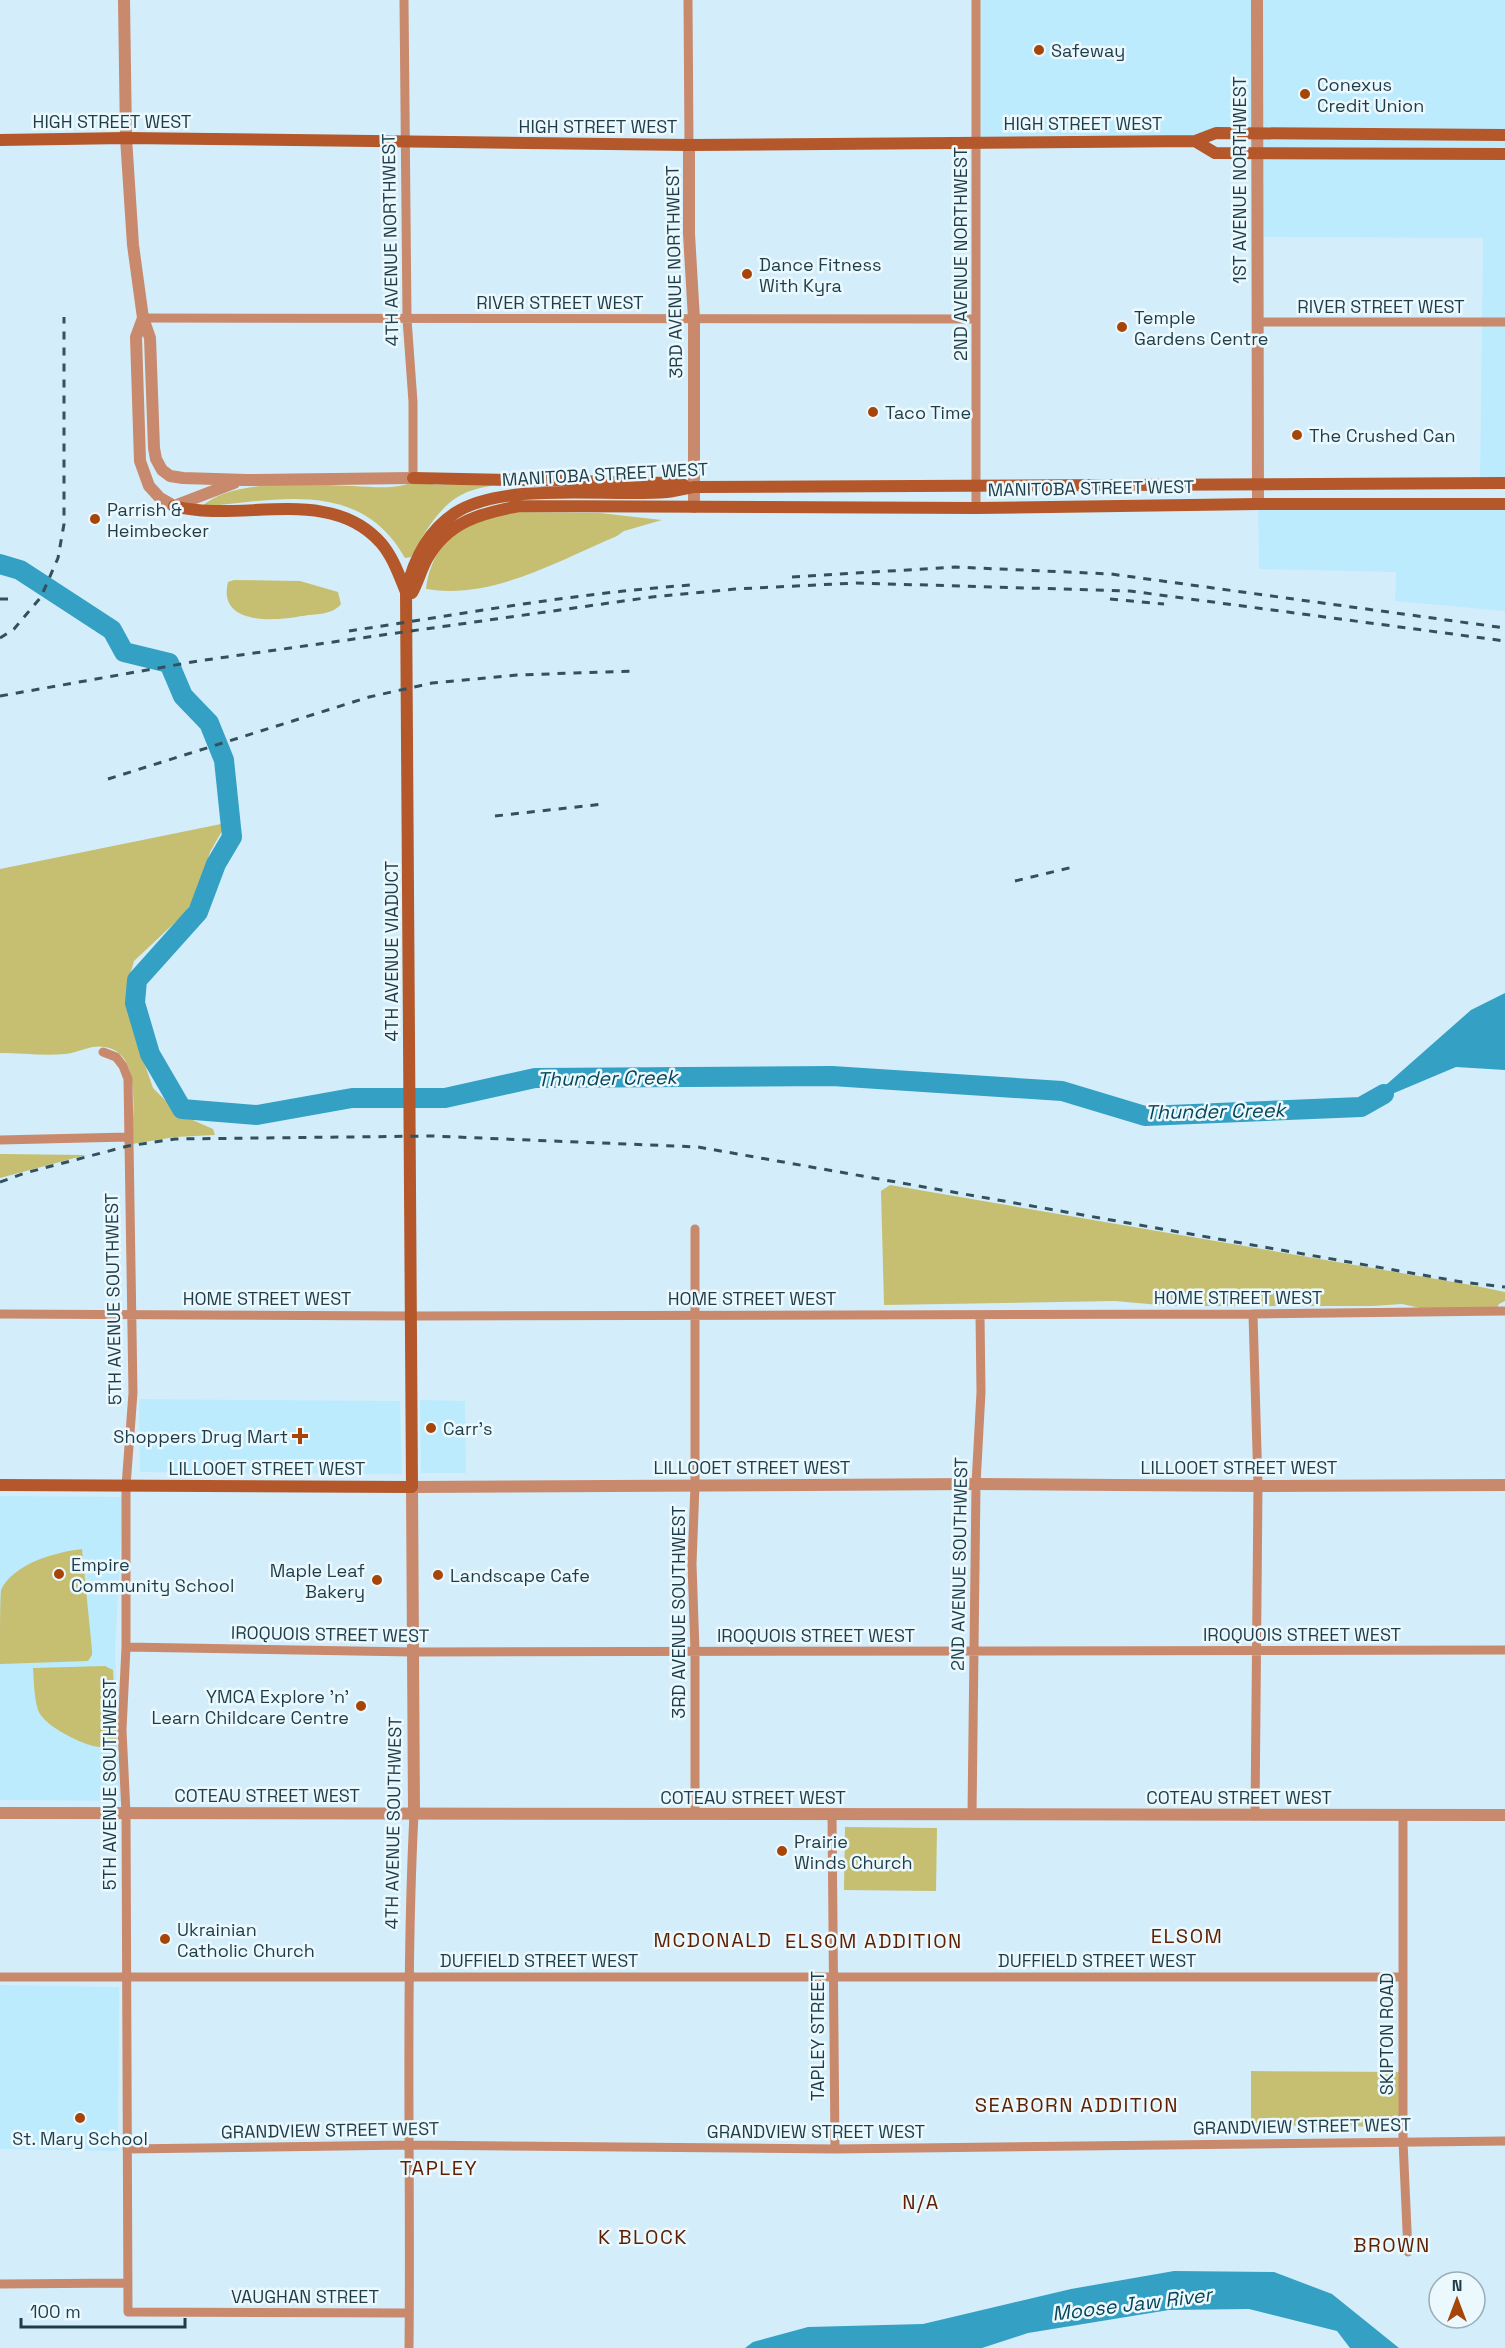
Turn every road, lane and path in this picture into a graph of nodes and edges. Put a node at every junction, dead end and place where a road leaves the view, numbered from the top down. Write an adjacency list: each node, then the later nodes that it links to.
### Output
1 (124, 0): 8 (street)
2 (404, 0): 12 (street, 4TH AVENUE NORTHWEST)
3 (688, 0): 13 (street, 3RD AVENUE NORTHWEST)
4 (976, 0): 10 (street, 2ND AVENUE NORTHWEST)
5 (1257, 0): 6 (street, 1ST AVENUE NORTHWEST)
6 (1258, 133): 7 (main road, HIGH STREET WEST); 11 (main road, HIGH STREET WEST); 14 (street, 1ST AVENUE NORTHWEST)
7 (1505, 135)
8 (126, 138): 9 (main road, HIGH STREET WEST); 12 (main road, HIGH STREET WEST); 16 (street)
9 (0, 140)
10 (976, 141): 11 (main road, HIGH STREET WEST); 13 (main road, HIGH STREET WEST); 19 (street, 2ND AVENUE NORTHWEST)
11 (1195, 141): 14 (main road, HIGH STREET WEST)
12 (404, 143): 13 (main road, HIGH STREET WEST); 17 (street, 4TH AVENUE NORTHWEST)
13 (689, 145): 18 (street, 3RD AVENUE NORTHWEST)
14 (1258, 153): 15 (main road, HIGH STREET WEST); 20 (street, 1ST AVENUE NORTHWEST)
15 (1505, 154)
16 (143, 318): 17 (street, RIVER STREET WEST); 23 (street); 30 (street)
17 (407, 319): 18 (street, RIVER STREET WEST); 22 (street, 4TH AVENUE NORTHWEST)
18 (694, 319): 19 (street, RIVER STREET WEST); 27 (street, 3RD AVENUE NORTHWEST)
19 (976, 320): 26 (street, 2ND AVENUE NORTHWEST)
20 (1258, 322): 21 (street, RIVER STREET WEST); 24 (street, 1ST AVENUE NORTHWEST)
21 (1505, 322)
22 (413, 478): 23 (street); 27 (main road)
23 (247, 480): 30 (street)
24 (1258, 483): 25 (main road, MANITOBA STREET WEST); 26 (main road, MANITOBA STREET WEST); 28 (street, 1ST AVENUE NORTHWEST)
25 (1505, 483)
26 (976, 485): 27 (main road, MANITOBA STREET WEST); 32 (street, 2ND AVENUE NORTHWEST)
27 (694, 487): 31 (street, 3RD AVENUE NORTHWEST); 33 (main road, MANITOBA STREET WEST)
28 (1258, 504): 29 (main road, MANITOBA STREET WEST); 32 (main road, MANITOBA STREET WEST)
29 (1505, 504)
30 (174, 506): 33 (main road)
31 (694, 507): 32 (main road, MANITOBA STREET WEST); 33 (main road, MANITOBA STREET WEST)
32 (976, 508)
33 (406, 597): 38 (main road, 4TH AVENUE VIADUCT)
34 (103, 1052): 35 (street, 5TH AVENUE SOUTHWEST)
35 (128, 1137): 36 (street); 41 (street, 5TH AVENUE SOUTHWEST)
36 (0, 1140)
37 (695, 1229): 43 (street, 3RD AVENUE SOUTHWEST)
38 (411, 1299): 45 (main road, 4TH AVENUE SOUTHWEST)
39 (1505, 1311): 42 (street, HOME STREET WEST)
40 (0, 1314): 41 (street, HOME STREET WEST)
41 (133, 1314): 45 (street, HOME STREET WEST); 50 (street, 5TH AVENUE SOUTHWEST)
42 (1253, 1314): 44 (street, HOME STREET WEST); 51 (street)
43 (694, 1315): 44 (street, HOME STREET WEST); 45 (street, HOME STREET WEST); 48 (street, 3RD AVENUE SOUTHWEST)
44 (980, 1315): 46 (street, 2ND AVENUE SOUTHWEST)
45 (411, 1316): 52 (main road, 4TH AVENUE SOUTHWEST)
46 (976, 1484): 48 (street, LILLOOET STREET WEST); 51 (street, LILLOOET STREET WEST); 58 (street, 2ND AVENUE SOUTHWEST)
47 (0, 1485): 50 (main road, LILLOOET STREET WEST)
48 (695, 1485): 52 (street, LILLOOET STREET WEST); 55 (street, 3RD AVENUE SOUTHWEST)
49 (1505, 1485): 51 (street, LILLOOET STREET WEST)
50 (126, 1486): 52 (main road, LILLOOET STREET WEST); 53 (street, 5TH AVENUE SOUTHWEST)
51 (1258, 1486): 56 (street)
52 (412, 1487): 57 (street, 4TH AVENUE SOUTHWEST)
53 (126, 1647): 57 (street, IROQUOIS STREET WEST); 60 (street, 5TH AVENUE SOUTHWEST)
54 (1505, 1650): 56 (street, IROQUOIS STREET WEST)
55 (695, 1651): 57 (street, IROQUOIS STREET WEST); 58 (street, IROQUOIS STREET WEST); 62 (street, 3RD AVENUE SOUTHWEST)
56 (1255, 1651): 58 (street, IROQUOIS STREET WEST); 67 (street)
57 (413, 1652): 61 (street, 4TH AVENUE SOUTHWEST)
58 (974, 1652): 64 (street, 2ND AVENUE SOUTHWEST)
59 (0, 1813): 60 (street, COTEAU STREET WEST)
60 (126, 1813): 61 (street, COTEAU STREET WEST); 71 (street, 5TH AVENUE SOUTHWEST)
61 (414, 1814): 62 (street, COTEAU STREET WEST); 68 (street, 4TH AVENUE SOUTHWEST)
62 (695, 1814): 63 (street, COTEAU STREET WEST)
63 (832, 1815): 64 (street, COTEAU STREET WEST); 69 (street, TAPLEY STREET)
64 (972, 1815): 67 (street, COTEAU STREET WEST)
65 (1403, 1815): 66 (street, COTEAU STREET WEST); 67 (street, COTEAU STREET WEST); 72 (street, SKIPTON ROAD)
66 (1505, 1815)
67 (1255, 1816)
68 (409, 1976): 69 (street, DUFFIELD STREET WEST); 71 (street, DUFFIELD STREET WEST); 75 (street, 4TH AVENUE SOUTHWEST)
69 (833, 1976): 72 (street, DUFFIELD STREET WEST); 77 (street, TAPLEY STREET)
70 (0, 1977): 71 (street, DUFFIELD STREET WEST)
71 (127, 1977): 76 (street, 5TH AVENUE SOUTHWEST)
72 (1402, 1977): 73 (street, SKIPTON ROAD)
73 (1404, 2141): 74 (street, GRANDVIEW STREET WEST); 77 (street, GRANDVIEW STREET WEST); 78 (street, SKIPTON ROAD)
74 (1505, 2141)
75 (408, 2145): 76 (street, GRANDVIEW STREET WEST); 77 (street, GRANDVIEW STREET WEST); 82 (street, 4TH AVENUE SOUTHWEST)
76 (127, 2149): 79 (street, 5TH AVENUE SOUTHWEST)
77 (835, 2149)
78 (1408, 2252)
79 (127, 2283): 80 (street); 81 (street, 5TH AVENUE SOUTHWEST)
80 (0, 2284)
81 (128, 2313): 82 (street, VAUGHAN STREET)
82 (409, 2313): 83 (street, 4TH AVENUE SOUTHWEST)
83 (409, 2348)

